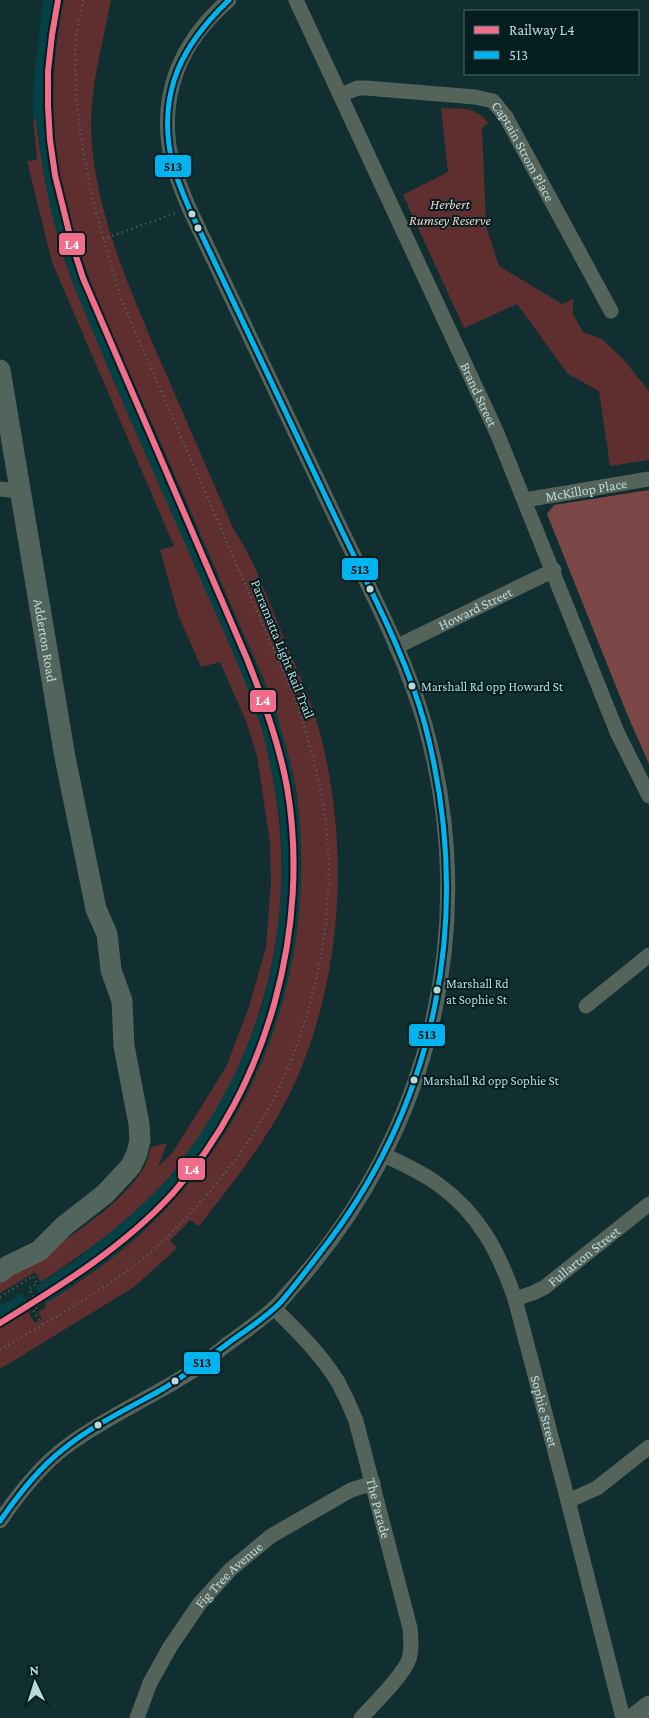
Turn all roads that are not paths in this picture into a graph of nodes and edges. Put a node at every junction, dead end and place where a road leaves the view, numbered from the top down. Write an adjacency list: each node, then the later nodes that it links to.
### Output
1 (229, 0): 10 (street)
2 (296, 0): 3 (street, Brand Street)
3 (340, 95): 4 (street, Captain Strom Place); 8 (street, Brand Street)
4 (611, 311)
5 (0, 370): 7 (main road, Adderton Road)
6 (649, 479): 8 (street, McKillop Place)
7 (10, 490): 16 (main road, Adderton Road)
8 (525, 500): 9 (street, Brand Street)
9 (554, 570): 10 (street, Howard Street); 11 (street, Brand Street)
10 (396, 647): 14 (street)
11 (649, 796)
12 (649, 954): 13 (street)
13 (586, 1006)
14 (384, 1155): 19 (street, Sophie Street); 20 (street)
15 (649, 1204): 19 (street, Fullarton Street)
16 (64, 1226): 17 (main road, Adderton Road); 18 (main road, Adderton Road)
17 (0, 1259)
18 (0, 1272)
19 (514, 1299): 23 (street, Sophie Street)
20 (274, 1308): 22 (street, The Parade); 24 (street)
21 (649, 1447): 23 (street)
22 (372, 1483): 26 (street, Fig Tree Avenue); 27 (street, The Parade)
23 (568, 1501): 28 (street, Sophie Street)
24 (0, 1521)
25 (649, 1705): 29 (street)
26 (136, 1718)
27 (361, 1718)
28 (623, 1718)
29 (632, 1718)

